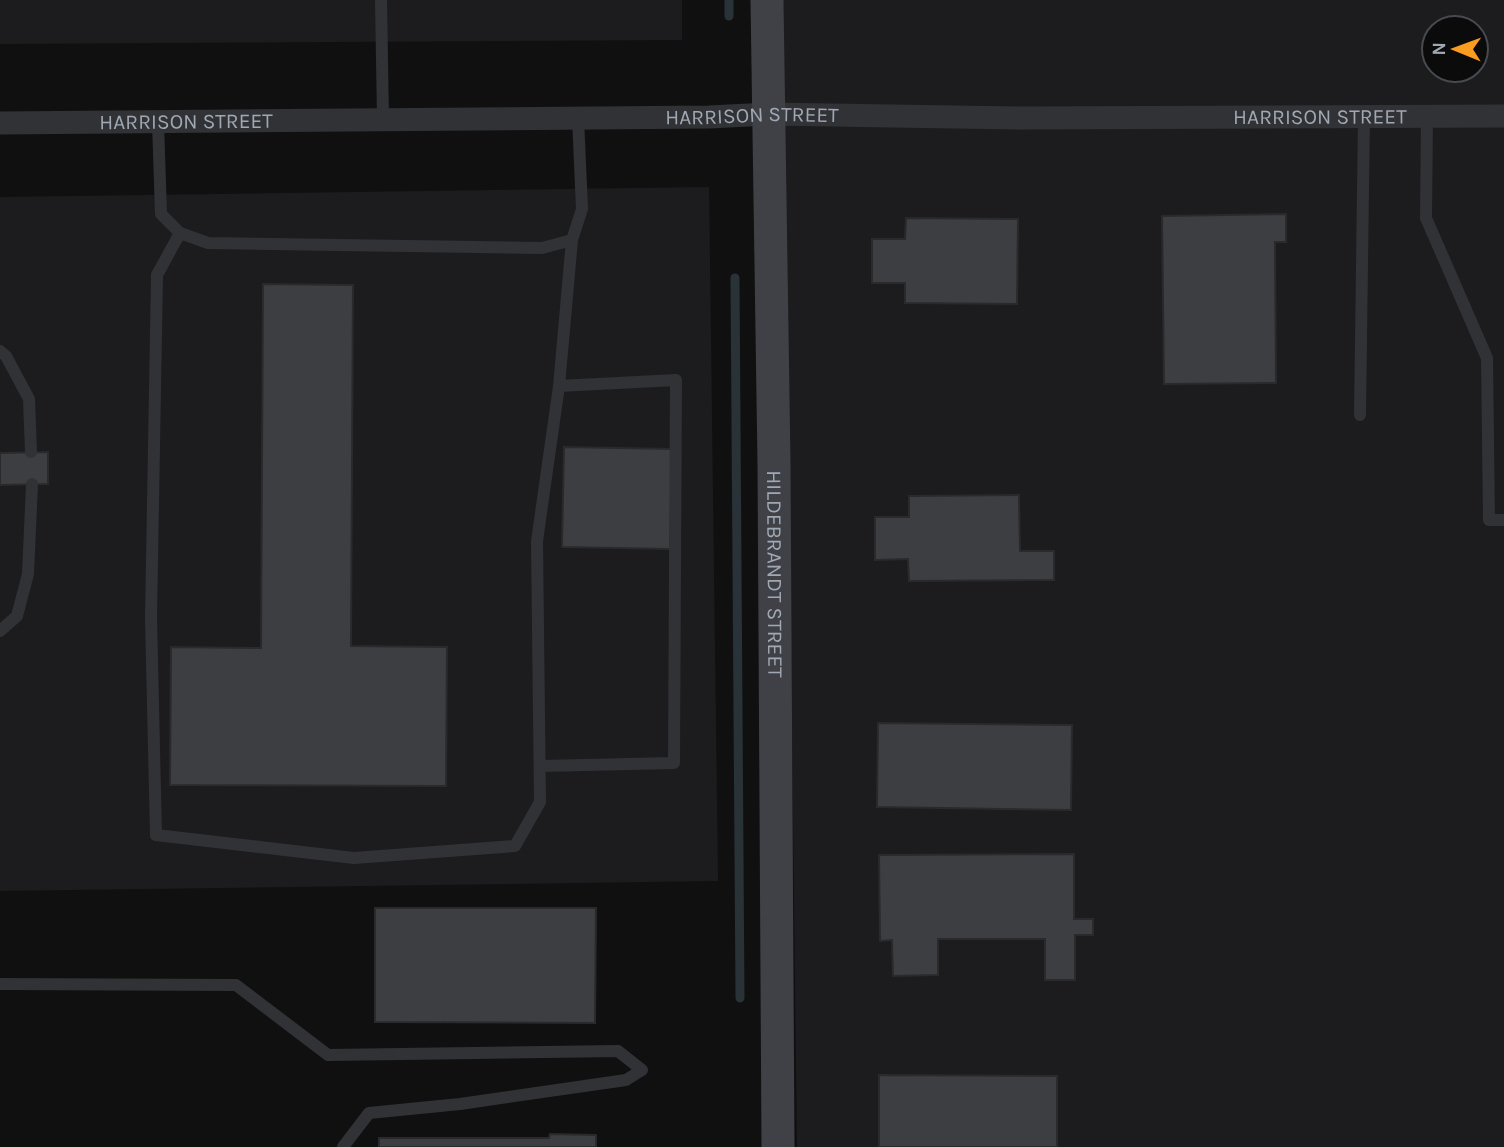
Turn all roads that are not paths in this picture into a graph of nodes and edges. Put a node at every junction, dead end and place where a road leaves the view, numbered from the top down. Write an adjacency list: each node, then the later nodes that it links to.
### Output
1 (381, 0): 8 (lane)
2 (767, 0): 3 (street, HILDEBRANDT STREET)
3 (768, 114): 4 (street, HARRISON STREET); 7 (street, HARRISON STREET); 23 (street, HILDEBRANDT STREET)
4 (1364, 116): 5 (street, HARRISON STREET); 15 (lane)
5 (1427, 116): 6 (street, HARRISON STREET); 18 (lane)
6 (1504, 116)
7 (578, 118): 8 (street, HARRISON STREET); 12 (lane)
8 (383, 119): 9 (street, HARRISON STREET)
9 (158, 122): 10 (street, HARRISON STREET); 11 (lane)
10 (0, 123)
11 (180, 233): 12 (lane); 20 (lane)
12 (572, 240): 14 (lane)
13 (0, 351): 16 (lane)
14 (559, 386): 20 (lane); 20 (lane)
15 (1360, 415)
16 (31, 452)
17 (32, 484): 19 (lane)
18 (1504, 520)
19 (0, 631)
20 (540, 766)
21 (0, 984): 22 (lane)
22 (343, 1147)
23 (778, 1147)

